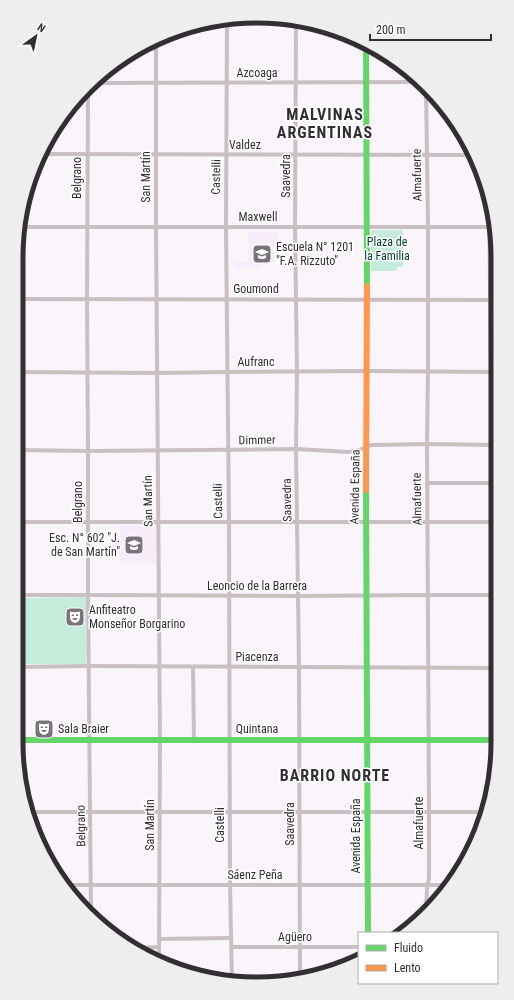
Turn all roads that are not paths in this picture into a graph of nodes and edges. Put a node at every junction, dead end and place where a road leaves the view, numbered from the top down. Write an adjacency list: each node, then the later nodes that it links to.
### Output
1 (227, 25): 9 (street, Castelli)
2 (296, 26): 10 (street, Saavedra)
3 (156, 46): 8 (street, San Martín)
4 (366, 50): 5 (main road, Avenida España)
5 (365, 82): 6 (street, Azcoaga); 10 (street, Azcoaga); 15 (main road, Avenida España)
6 (412, 82)
7 (101, 83): 8 (street, Azcoaga)
8 (156, 83): 9 (street, Azcoaga); 17 (street, San Martín)
9 (227, 83): 10 (street, Azcoaga); 18 (street, Castelli)
10 (296, 83): 19 (street, Saavedra)
11 (88, 96): 14 (street, Belgrano)
12 (426, 96): 20 (street, Almafuerte)
13 (47, 154): 14 (street, Valdez)
14 (87, 154): 17 (street, Valdez); 23 (street, Belgrano)
15 (365, 154): 19 (street, Valdez); 20 (street, Valdez); 27 (main road, Avenida España)
16 (467, 154): 20 (street, Valdez)
17 (156, 155): 18 (street, Valdez); 24 (street, San Martín)
18 (227, 155): 19 (street, Valdez); 25 (street, Castelli)
19 (296, 155): 26 (street, Saavedra)
20 (427, 155): 21 (street, Almafuerte)
21 (428, 226): 27 (street, Maxwell); 28 (street, Maxwell); 35 (street, Almafuerte)
22 (25, 227): 23 (street, Maxwell)
23 (87, 227): 24 (street, Maxwell); 30 (street, Belgrano)
24 (156, 227): 25 (street, Maxwell); 31 (street, San Martín)
25 (226, 227): 26 (street, Maxwell); 33 (street, Castelli)
26 (295, 227): 27 (street, Maxwell); 32 (street, Saavedra)
27 (366, 227): 34 (main road, Avenida España)
28 (489, 227): 36 (street)
29 (23, 299): 30 (street, Goumond)
30 (87, 299): 31 (street, Goumond); 43 (street, Belgrano)
31 (157, 299): 33 (street, Goumond); 44 (street, San Martín)
32 (296, 299): 33 (street, Goumond); 34 (street, Goumond); 40 (street, Saavedra)
33 (226, 300): 39 (street, Castelli)
34 (366, 300): 35 (street, Goumond); 37 (main road, Avenida España)
35 (428, 300): 36 (street, Goumond); 41 (street, Almafuerte)
36 (491, 300): 42 (street)
37 (367, 371): 40 (street, Aufranc); 41 (street, Aufranc); 48 (main road, Avenida España)
38 (23, 372): 43 (street, Aufranc)
39 (227, 372): 40 (street, Aufranc); 44 (street, Aufranc); 51 (street, Castelli)
40 (297, 372): 49 (street, Saavedra)
41 (428, 372): 42 (street, Aufranc); 45 (street, Almafuerte)
42 (491, 372): 46 (street)
43 (88, 373): 44 (street, Aufranc); 52 (street, Belgrano)
44 (158, 374): 50 (street, San Martín)
45 (427, 444): 46 (street, Dimmer); 48 (street, Dimmer); 53 (street, Almafuerte)
46 (491, 445): 54 (street)
47 (23, 446): 52 (street, Dimmer)
48 (367, 447): 49 (street, Dimmer); 59 (main road, Avenida España)
49 (296, 449): 51 (street, Dimmer); 58 (street, Saavedra)
50 (158, 450): 51 (street, Dimmer); 52 (street, Dimmer); 56 (street, San Martín)
51 (228, 450): 57 (street, Castelli)
52 (88, 451): 62 (street, Belgrano)
53 (427, 482): 54 (street); 60 (street, Almafuerte)
54 (491, 483): 61 (street)
55 (23, 522): 62 (street)
56 (159, 522): 57 (street); 62 (street); 66 (street, San Martín)
57 (228, 522): 58 (street); 67 (street, Castelli)
58 (297, 522): 59 (street); 68 (street, Saavedra)
59 (366, 522): 60 (street); 69 (main road, Avenida España)
60 (428, 522): 61 (street); 65 (street, Almafuerte)
61 (491, 522): 70 (street)
62 (88, 523): 63 (street, Belgrano)
63 (88, 594): 64 (street, Leoncio de la Barrera); 66 (street, Leoncio de la Barrera); 71 (street, Belgrano)
64 (23, 595)
65 (428, 595): 69 (street, Leoncio de la Barrera); 70 (street, Leoncio de la Barrera); 78 (street, Almafuerte)
66 (159, 596): 67 (street, Leoncio de la Barrera); 73 (street, San Martín)
67 (229, 596): 68 (street, Leoncio de la Barrera); 75 (street, Castelli)
68 (299, 596): 69 (street, Leoncio de la Barrera); 76 (street, Saavedra)
69 (366, 596): 77 (main road, Avenida España)
70 (491, 596)
71 (89, 666): 72 (street, Piacenza); 73 (street, Piacenza); 85 (street, Belgrano)
72 (23, 667)
73 (160, 667): 74 (street, Piacenza); 80 (street, San Martín)
74 (194, 667): 75 (street, Piacenza); 81 (street)
75 (229, 667): 76 (street, Piacenza); 82 (street, Castelli)
76 (299, 667): 77 (street, Piacenza); 86 (street, Saavedra)
77 (366, 667): 78 (street, Piacenza); 87 (main road, Avenida España)
78 (428, 668): 79 (street, Piacenza); 88 (street, Almafuerte)
79 (491, 668)
80 (160, 740): 81 (main road, Quintana); 85 (main road, Quintana); 91 (street, San Martín)
81 (194, 740): 82 (main road, Quintana)
82 (229, 740): 86 (main road, Quintana); 92 (street, Castelli)
83 (491, 740): 88 (main road, Quintana)
84 (23, 741): 85 (main road, Quintana)
85 (90, 741): 90 (street, Belgrano)
86 (300, 741): 87 (main road, Quintana); 93 (street, Saavedra)
87 (367, 741): 88 (main road, Quintana); 94 (main road, Avenida España)
88 (429, 741): 95 (street, Almafuerte)
89 (33, 812): 90 (street)
90 (91, 812): 91 (street); 98 (street, Belgrano)
91 (160, 812): 92 (street); 99 (street, San Martín)
92 (230, 812): 93 (street); 100 (street, Castelli)
93 (300, 812): 94 (street); 101 (street, Saavedra)
94 (367, 812): 95 (street); 102 (main road, Avenida España)
95 (429, 812): 96 (street); 103 (street, Almafuerte)
96 (481, 812)
97 (71, 885): 98 (street, Sáenz Peña)
98 (91, 885): 99 (street, Sáenz Peña); 106 (street, Belgrano)
99 (160, 885): 100 (street, Sáenz Peña); 109 (street, San Martín)
100 (230, 885): 101 (street, Sáenz Peña); 108 (street, Castelli)
101 (300, 885): 102 (street, Sáenz Peña); 112 (street, Saavedra)
102 (368, 885): 103 (street, Sáenz Peña); 107 (main road, Avenida España)
103 (427, 885): 104 (street, Sáenz Peña); 105 (street, Almafuerte)
104 (443, 885)
105 (426, 904)
106 (91, 907)
107 (368, 932)
108 (231, 938): 109 (street); 111 (street, Castelli)
109 (159, 939): 110 (street, San Martín)
110 (159, 947): 114 (street); 115 (street, San Martín)
111 (231, 947): 112 (street, Agüero); 117 (street, Castelli)
112 (300, 947): 113 (street, Agüero); 116 (street, Saavedra)
113 (358, 947)
114 (143, 948)
115 (159, 955)
116 (300, 973)
117 (232, 975)

